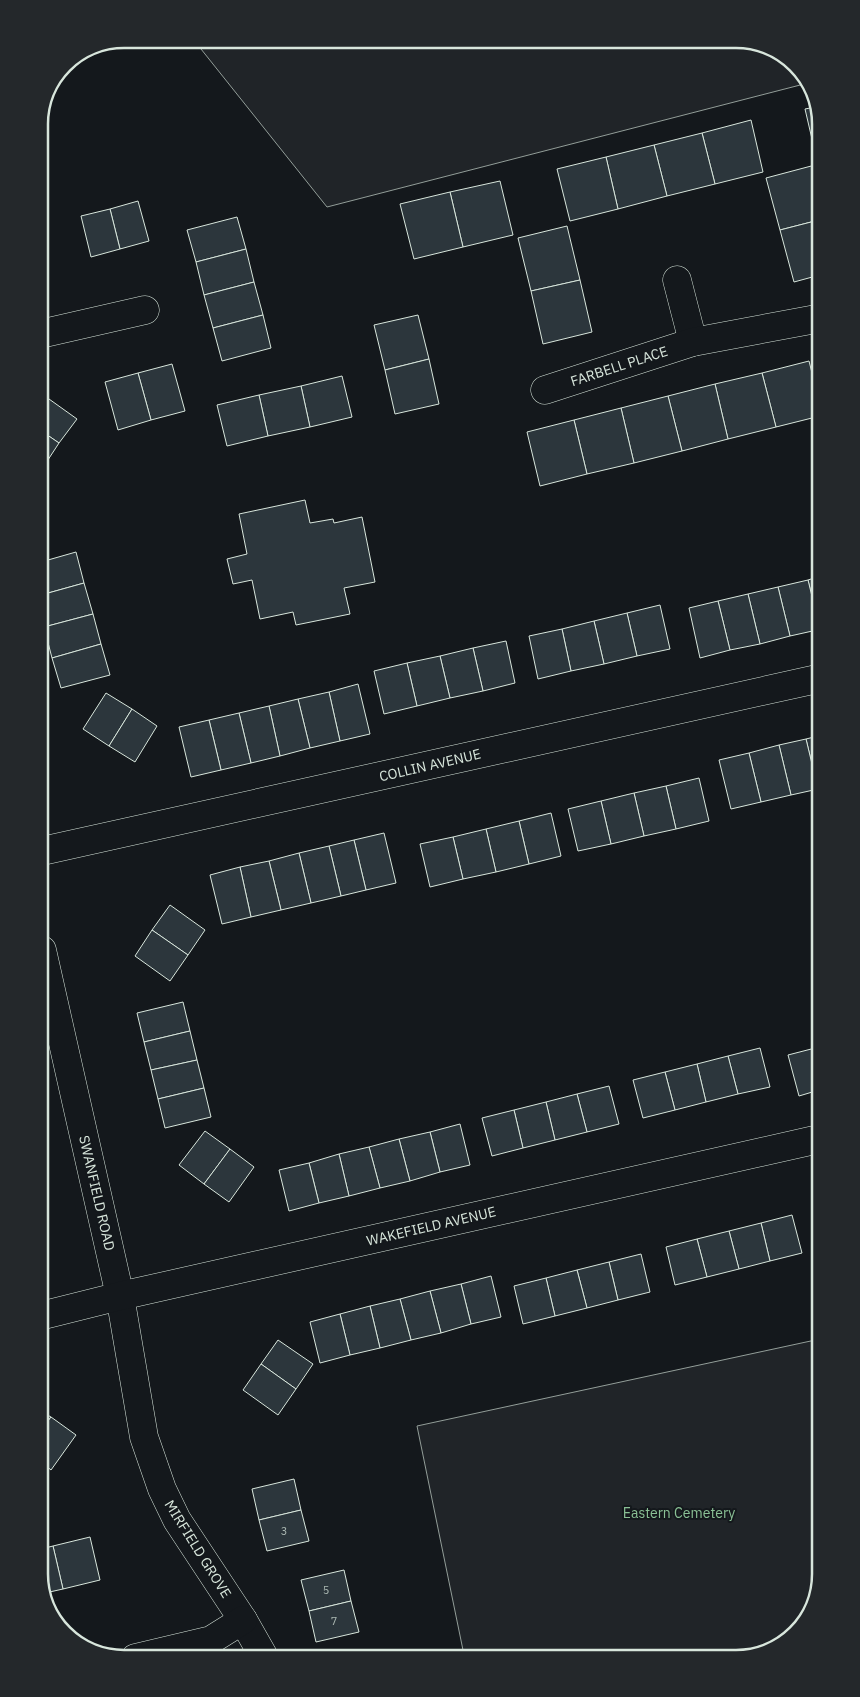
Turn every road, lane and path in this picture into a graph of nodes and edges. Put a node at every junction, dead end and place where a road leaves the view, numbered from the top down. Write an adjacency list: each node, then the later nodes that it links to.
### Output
1 (677, 280): 5 (street)
2 (145, 310): 4 (street)
3 (812, 320): 5 (street, FARBELL PLACE)
4 (48, 332)
5 (693, 342): 6 (street, FARBELL PLACE)
6 (545, 390)
7 (812, 680): 8 (street, COLLIN AVENUE)
8 (48, 850)
9 (48, 977): 11 (street, SWANFIELD ROAD)
10 (812, 1141): 11 (street, WAKEFIELD AVENUE)
11 (120, 1296): 12 (street, WAKEFIELD AVENUE); 13 (street, SWANFIELD ROAD)
12 (48, 1313)
13 (144, 1437): 14 (street, MIRFIELD GROVE)
14 (244, 1620): 15 (street); 16 (street, MIRFIELD GROVE)
15 (173, 1649)
16 (260, 1649)

